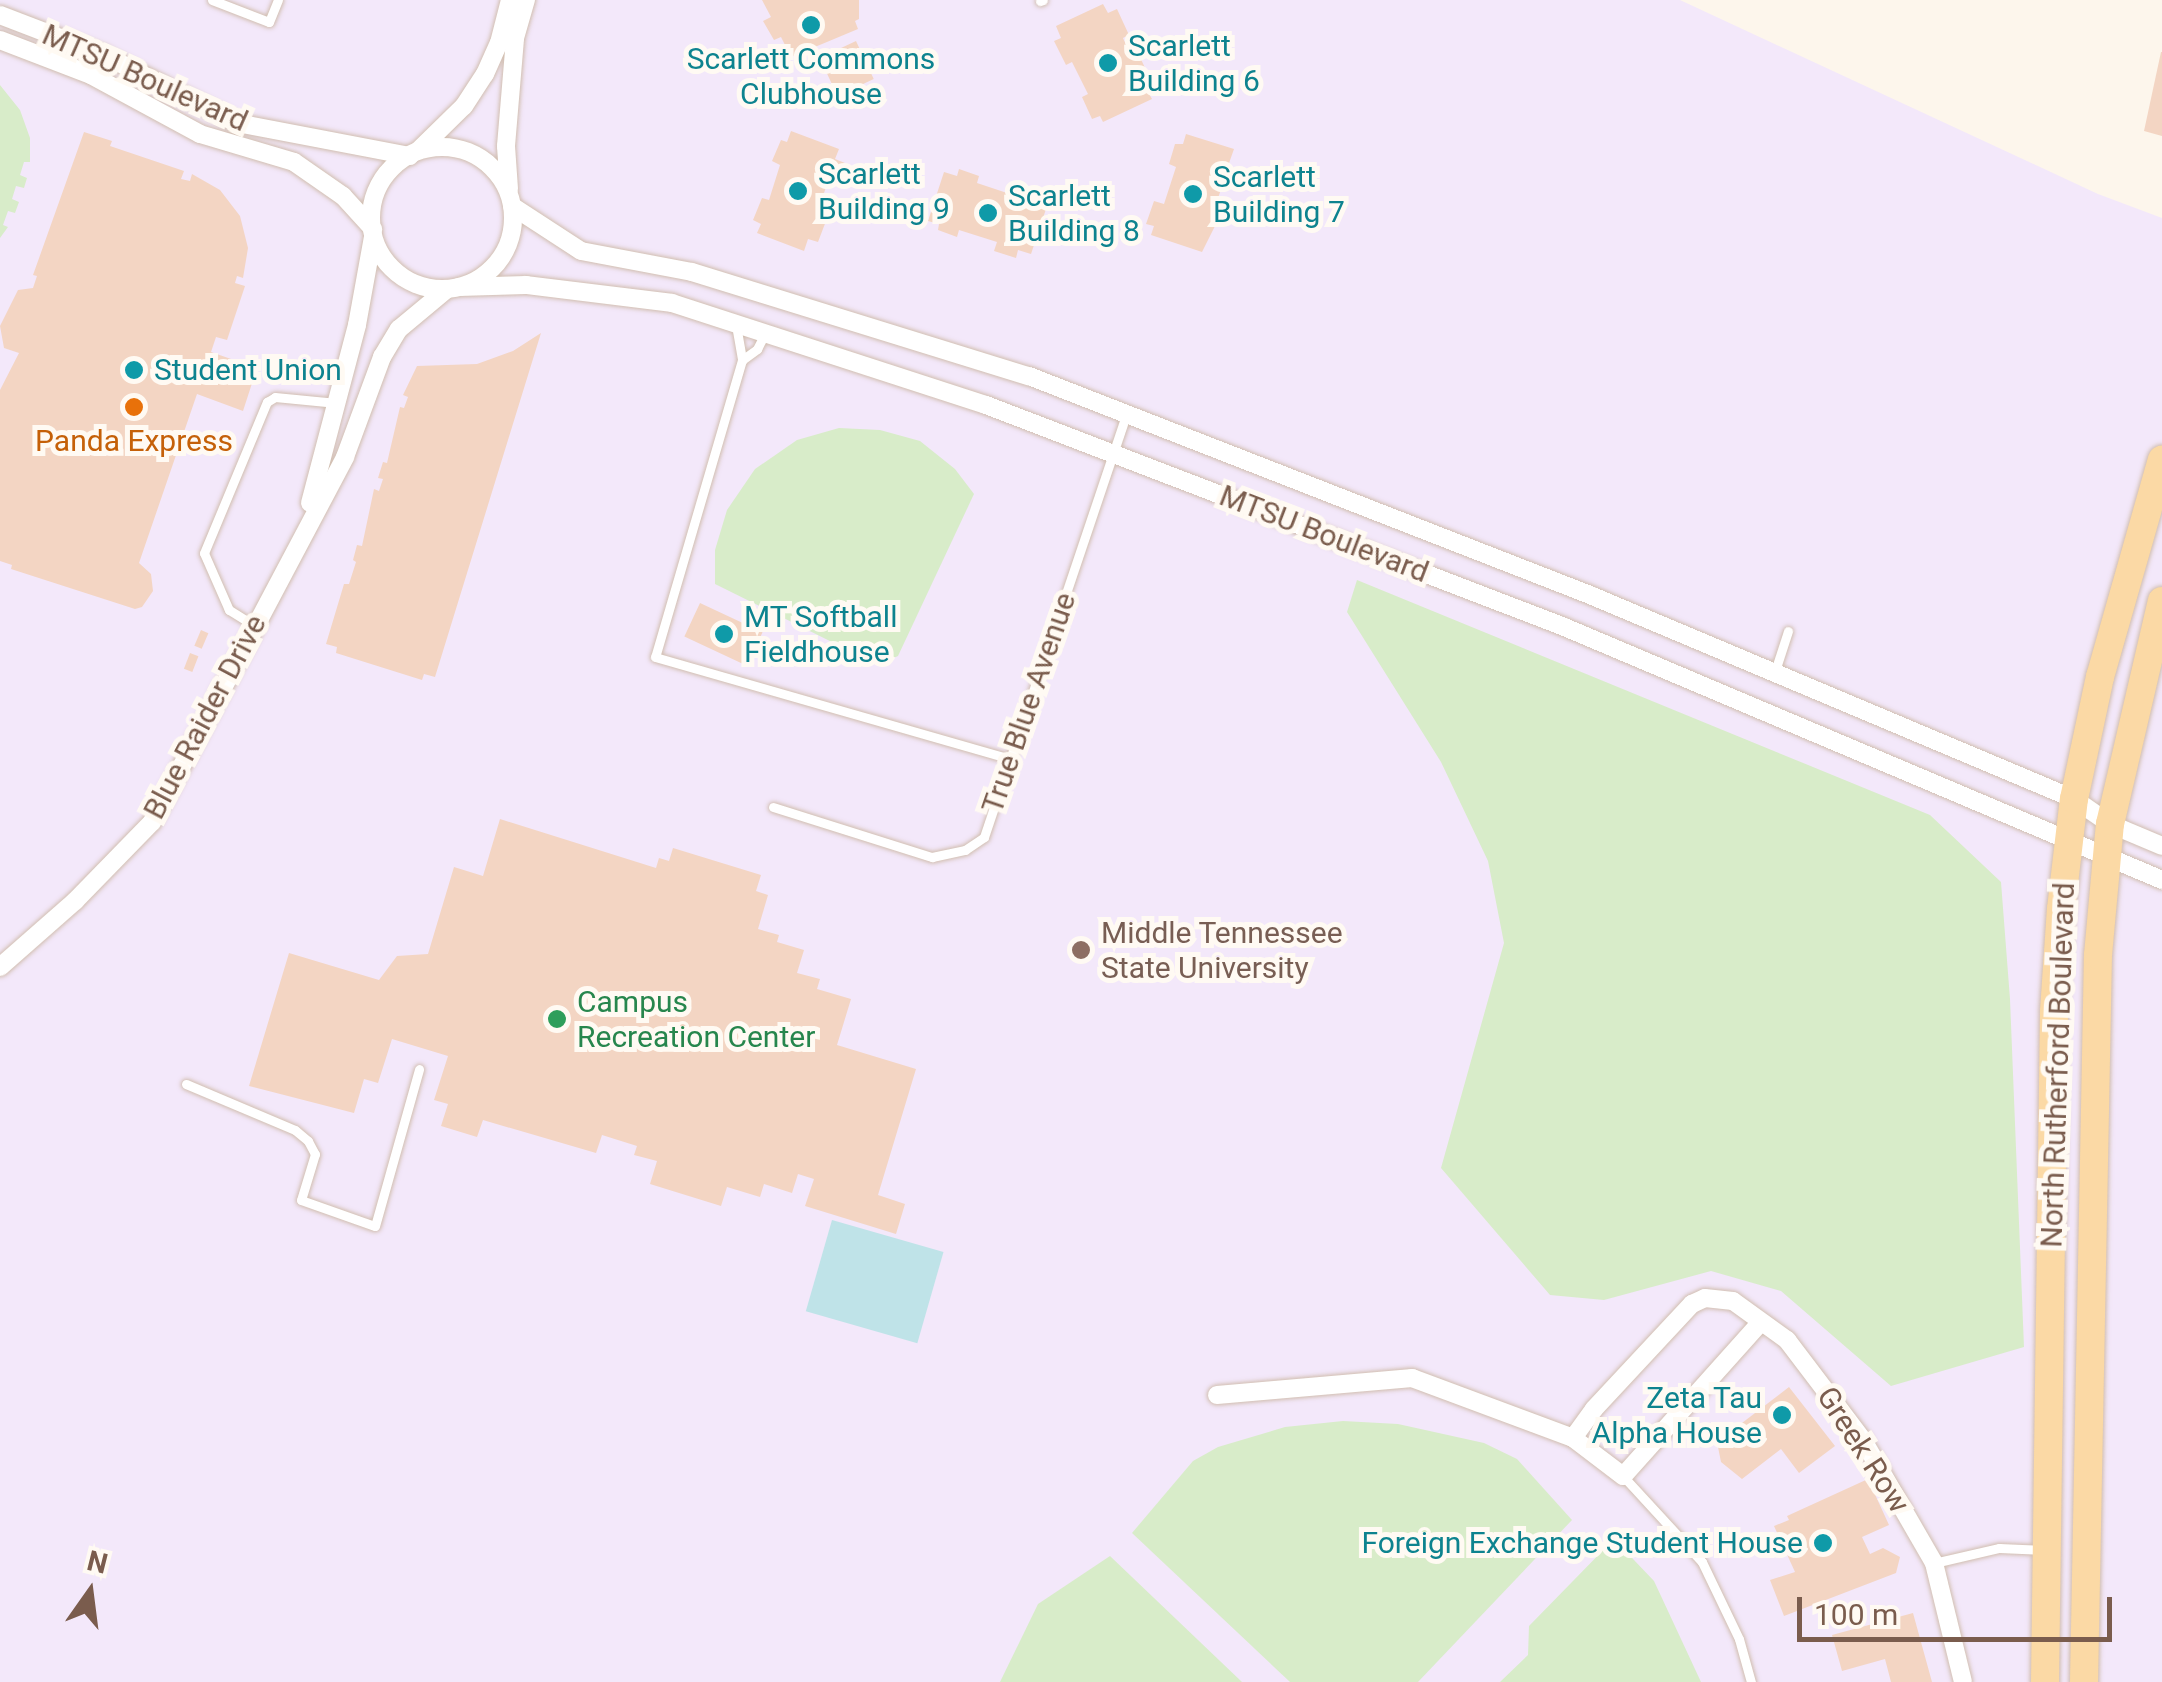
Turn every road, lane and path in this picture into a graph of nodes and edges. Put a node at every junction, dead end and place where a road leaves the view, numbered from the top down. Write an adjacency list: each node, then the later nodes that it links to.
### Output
1 (212, 0): 2 (lane)
2 (278, 0)
3 (510, 0): 7 (street)
4 (526, 0): 8 (street)
5 (0, 15): 7 (street, MTSU Boulevard)
6 (0, 40): 9 (street, MTSU Boulevard)
7 (414, 153): 8 (street); 9 (street)
8 (511, 200): 10 (street); 15 (street, MTSU Boulevard)
9 (373, 233): 10 (street); 14 (street, Blue Raider Drive)
10 (453, 288): 11 (street, MTSU Boulevard); 18 (street, Blue Raider Drive)
11 (737, 322): 12 (street, MTSU Boulevard); 13 (lane)
12 (766, 330): 13 (lane); 16 (street, MTSU Boulevard)
13 (742, 360): 23 (lane)
14 (338, 403): 18 (street, Blue Raider Drive); 20 (lane)
15 (1126, 415): 16 (lane, True Blue Avenue); 22 (street, MTSU Boulevard)
16 (1113, 454): 23 (lane, True Blue Avenue); 27 (street, MTSU Boulevard)
17 (2162, 460): 24 (main road, North Rutherford Boulevard)
18 (302, 533): 20 (street, Blue Raider Drive)
19 (2162, 600): 26 (main road, North Rutherford Boulevard)
20 (255, 626): 31 (street, Blue Raider Drive)
21 (1788, 631): 22 (lane)
22 (1774, 674): 24 (street, MTSU Boulevard)
23 (1011, 759): 25 (lane, True Blue Avenue)
24 (2074, 798): 26 (street, MTSU Boulevard); 27 (main road, North Rutherford Boulevard)
25 (773, 807)
26 (2110, 824): 28 (street, MTSU Boulevard); 29 (main road, North Rutherford Boulevard)
27 (2068, 842): 29 (street, MTSU Boulevard); 38 (main road, North Rutherford Boulevard)
28 (2162, 846)
29 (2107, 858): 30 (street, MTSU Boulevard); 43 (main road, North Rutherford Boulevard)
30 (2162, 880)
31 (0, 967)
32 (419, 1069): 33 (lane)
33 (186, 1084)
34 (1760, 1323): 36 (street); 37 (street); 39 (street, Greek Row)
35 (1217, 1395): 36 (street)
36 (1573, 1438): 37 (street)
37 (1623, 1476): 40 (lane)
38 (2047, 1550): 39 (lane); 42 (main road, North Rutherford Boulevard)
39 (1934, 1562): 41 (street, Greek Row)
40 (1751, 1682)
41 (1963, 1682)
42 (2046, 1682)
43 (2084, 1682)

